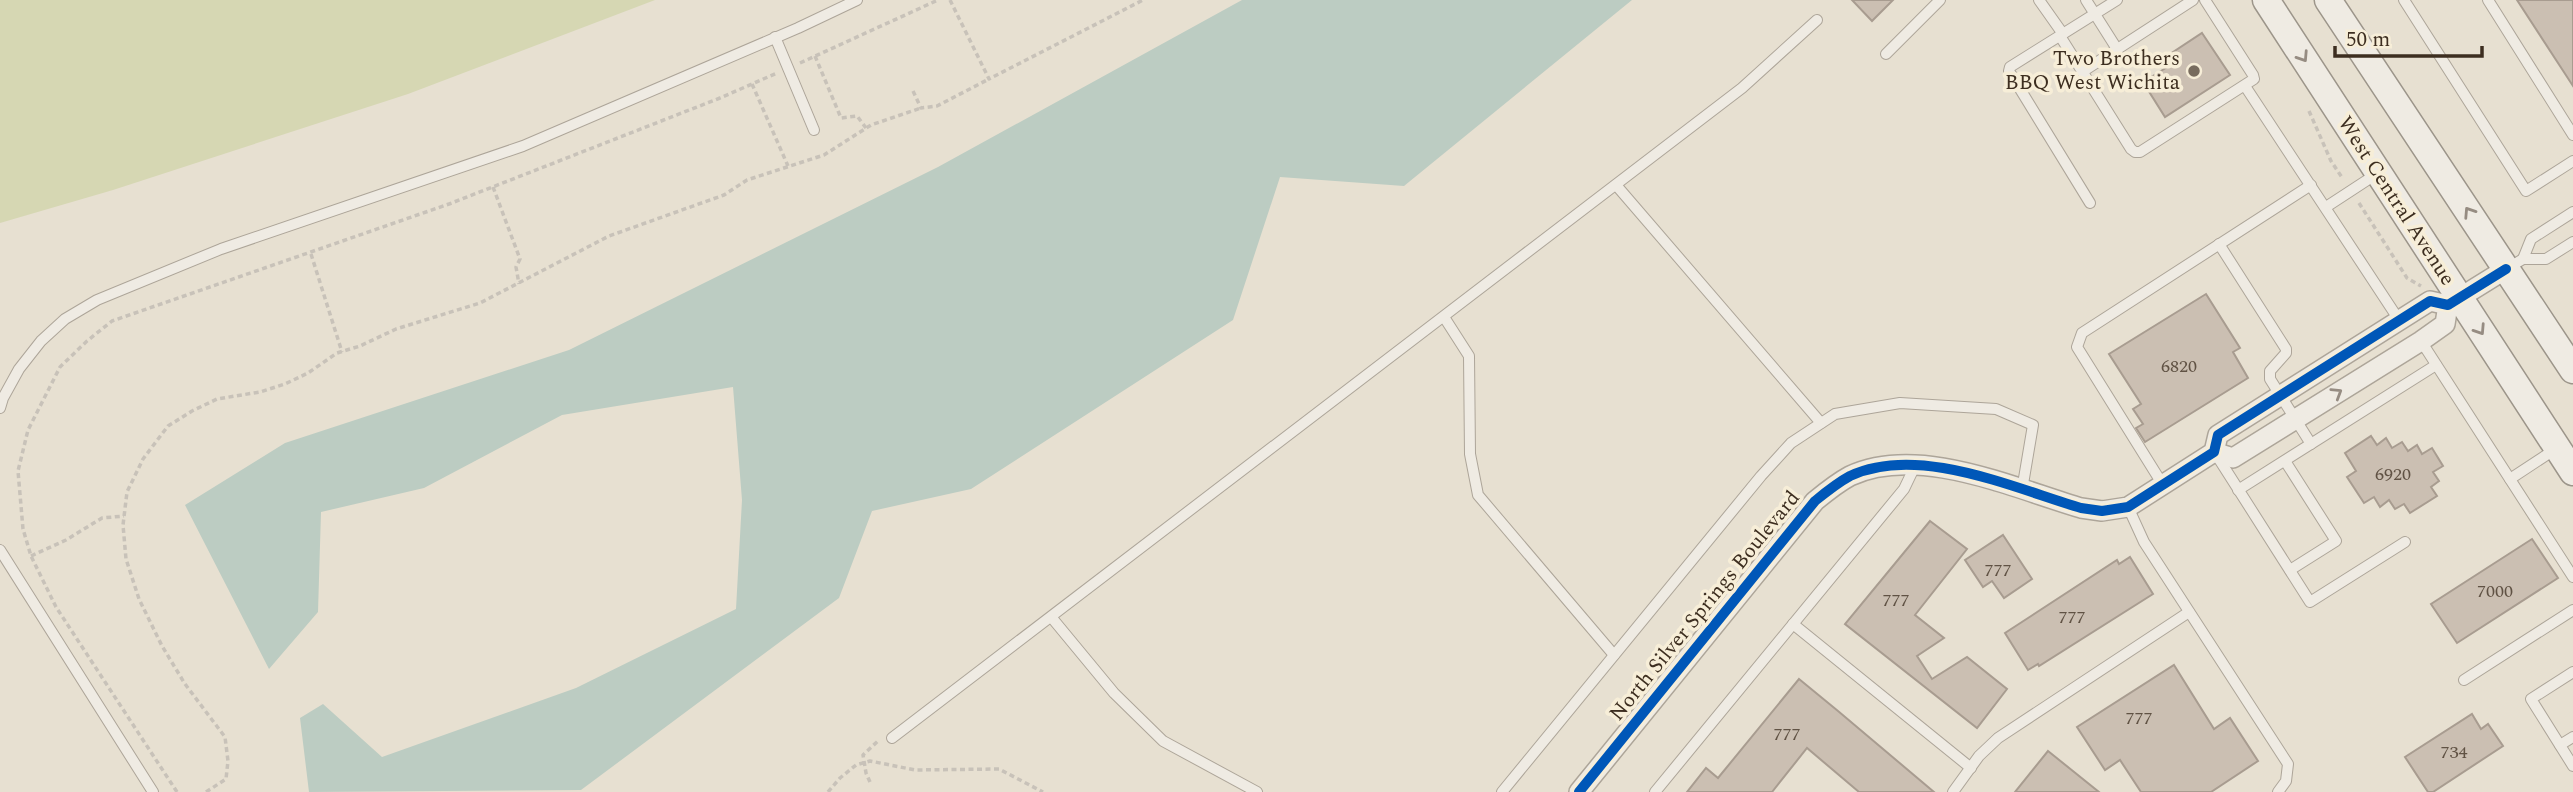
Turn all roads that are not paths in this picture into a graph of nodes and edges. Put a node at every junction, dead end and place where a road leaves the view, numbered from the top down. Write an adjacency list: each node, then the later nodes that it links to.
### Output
1 (857, 0): 15 (lane)
2 (1940, 0): 17 (lane)
3 (2039, 0): 14 (lane)
4 (2085, 0): 12 (lane)
5 (2117, 0): 12 (lane)
6 (2193, 0): 16 (lane)
7 (2205, 0): 19 (lane)
8 (2266, 0): 23 (main road, West Central Avenue, one-way to 23)
9 (2328, 0): 31 (main road, one-way to 9)
10 (2404, 0): 22 (lane)
11 (2488, 0): 21 (lane)
12 (2095, 14): 14 (lane); 16 (lane)
13 (1817, 20): 24 (lane)
14 (2061, 35): 18 (lane); 26 (lane)
15 (775, 37): 20 (lane); 39 (lane)
16 (2117, 49): 18 (lane)
17 (1886, 54)
18 (2082, 72): 19 (lane)
19 (2245, 86): 25 (lane)
20 (814, 130)
21 (2573, 135)
22 (2573, 161)
23 (2378, 172): 27 (lane); 32 (main road, West Central Avenue)
24 (1616, 185): 33 (lane); 41 (lane)
25 (2311, 185): 27 (lane); 29 (lane)
26 (2090, 203)
27 (2326, 207): 34 (lane)
28 (2573, 212): 31 (lane)
29 (2219, 244): 38 (lane); 49 (lane)
30 (2572, 245): 31 (lane)
31 (2515, 264): 32 (street, North Silver Springs Boulevard); 37 (main road)
32 (2454, 301): 34 (street, North Silver Springs Boulevard); 35 (street, North Silver Springs Boulevard); 43 (main road, West Central Avenue, one-way to 43)
33 (1444, 317): 59 (lane); 61 (lane)
34 (2399, 320): 38 (street, North Silver Springs Boulevard)
35 (2421, 341): 36 (lane); 40 (street, North Silver Springs Boulevard, one-way to 35)
36 (2436, 365): 42 (lane); 48 (lane)
37 (2573, 370)
38 (2280, 396): 40 (lane); 44 (street, North Silver Springs Boulevard)
39 (0, 408)
40 (2295, 419): 42 (lane); 44 (street, North Silver Springs Boulevard)
41 (1821, 424): 50 (lane); 61 (lane)
42 (2311, 444): 45 (lane)
43 (2557, 448): 47 (main road, West Central Avenue); 48 (lane)
44 (2214, 452): 49 (street, North Silver Springs Boulevard); 51 (lane)
45 (2284, 461): 51 (lane); 55 (lane)
46 (1916, 464): 50 (street, North Silver Springs Boulevard); 60 (lane); 69 (street, North Silver Springs Boulevard)
47 (2573, 472)
48 (2510, 479): 56 (lane)
49 (2163, 485): 52 (street, North Silver Springs Boulevard)
50 (2022, 490): 52 (street, North Silver Springs Boulevard)
51 (2238, 490): 55 (lane)
52 (2128, 507): 58 (lane)
53 (2405, 542): 55 (lane)
54 (0, 550): 71 (lane)
55 (2290, 570)
56 (2573, 577)
57 (2573, 610): 63 (lane)
58 (2189, 612): 68 (lane); 75 (lane)
59 (1052, 618): 64 (lane); 72 (lane)
60 (1793, 624): 68 (lane); 74 (lane)
61 (1614, 655): 73 (lane)
62 (2573, 671): 66 (lane)
63 (2464, 680)
64 (888, 737)
65 (2573, 737): 66 (lane)
66 (2560, 746): 67 (lane)
67 (2573, 766)
68 (1971, 768): 70 (lane)
69 (1586, 787)
70 (1959, 790)
71 (153, 792)
72 (1257, 792)
73 (1502, 792)
74 (1655, 792)
75 (2278, 792)

